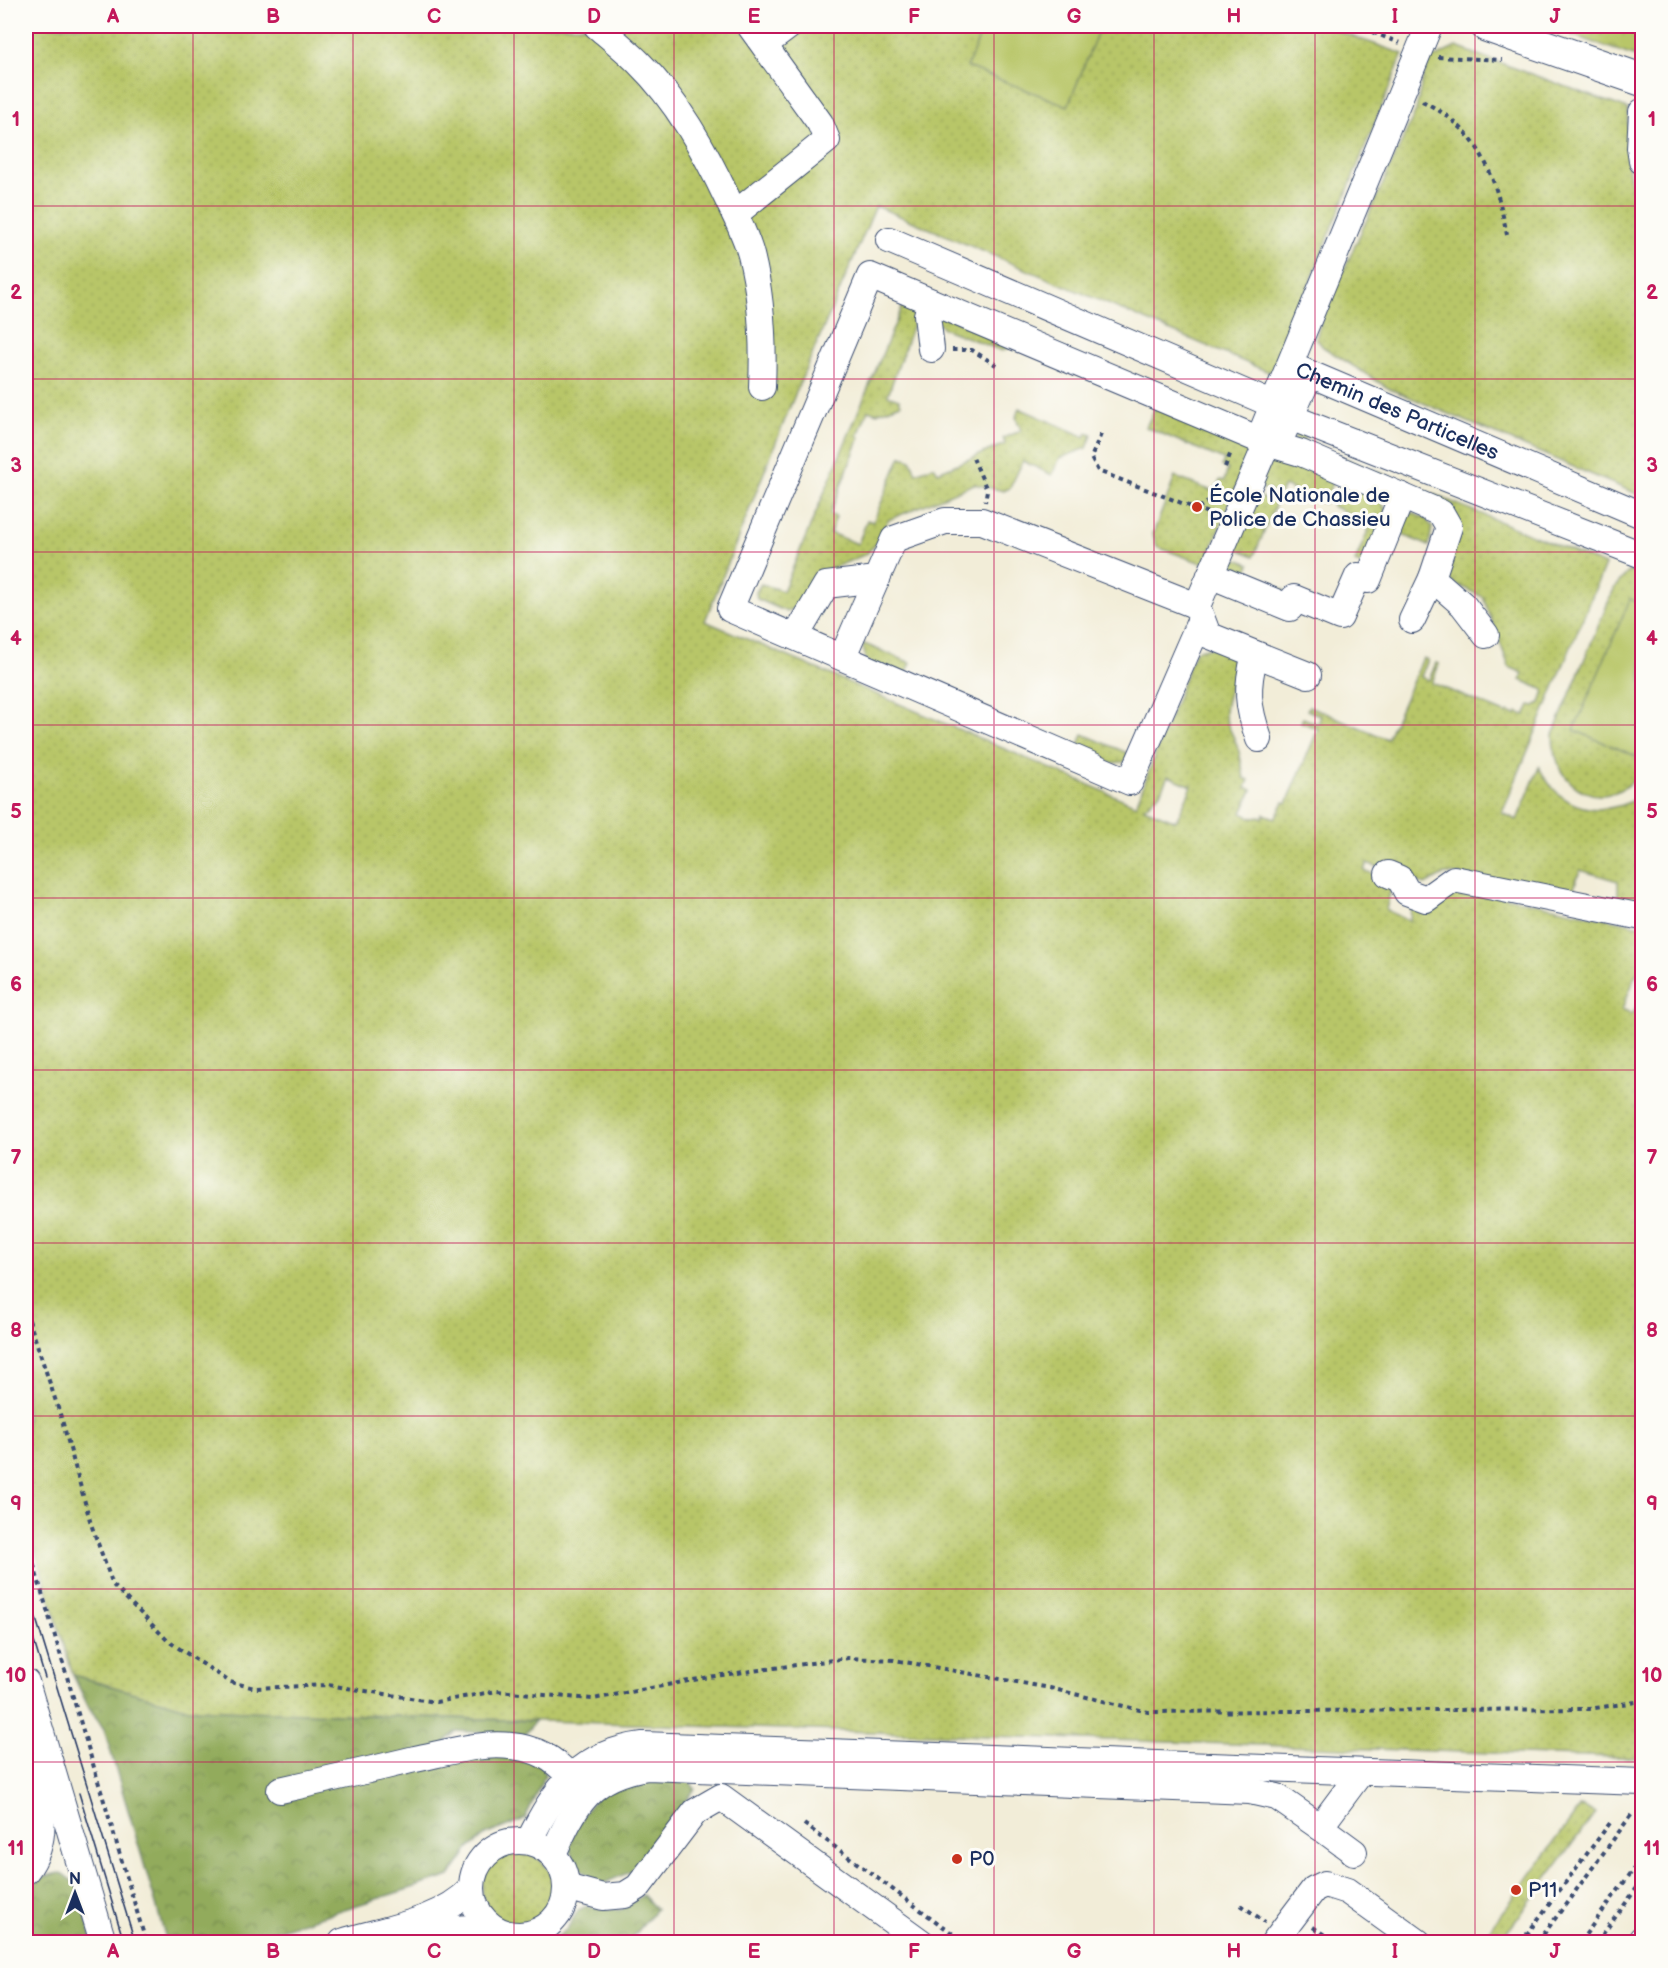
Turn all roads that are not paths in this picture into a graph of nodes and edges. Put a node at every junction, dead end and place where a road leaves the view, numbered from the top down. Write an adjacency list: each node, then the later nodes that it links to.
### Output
1 (597, 26): 9 (street)
2 (789, 26): 5 (street)
3 (1429, 26): 13 (street, Chemin des Particelles)
4 (1486, 26): 6 (main road)
5 (758, 35): 9 (street)
6 (1642, 80)
7 (1642, 112): 8 (street)
8 (1642, 161)
9 (735, 214): 14 (street)
10 (889, 240): 15 (street)
11 (931, 302): 12 (street); 16 (street); 26 (street)
12 (930, 349)
13 (1300, 370): 15 (street); 18 (street, Chemin des Particelles)
14 (762, 387)
15 (1282, 411): 16 (street); 19 (street)
16 (1267, 443): 17 (street); 20 (street)
17 (1402, 496): 20 (street); 21 (street)
18 (1642, 515)
19 (1642, 555)
20 (1210, 575): 23 (street)
21 (1432, 578): 24 (street); 25 (street)
22 (877, 579): 23 (street); 26 (street); 28 (street)
23 (1199, 612): 27 (street); 28 (street)
24 (1412, 620)
25 (1486, 635)
26 (795, 636): 28 (street)
27 (1255, 654): 29 (street); 30 (street)
28 (843, 656)
29 (1308, 675)
30 (1259, 739)
31 (1388, 874): 32 (street)
32 (1642, 917)
33 (26, 1682): 47 (street)
34 (26, 1763): 43 (street)
35 (1361, 1772): 36 (street); 37 (street); 39 (street)
36 (570, 1777): 38 (street); 40 (street)
37 (1642, 1782)
38 (279, 1790)
39 (1320, 1827): 41 (street); 42 (street)
40 (529, 1841): 42 (street); 45 (street)
41 (1354, 1852)
42 (553, 1854): 44 (street)
43 (26, 1871)
44 (566, 1887): 46 (street); 50 (street)
45 (471, 1889): 46 (street); 48 (street)
46 (503, 1934): 49 (street)
47 (103, 1942)
48 (342, 1942)
49 (404, 1942)
50 (921, 1942)
51 (1274, 1942): 52 (street)
52 (1418, 1942)

